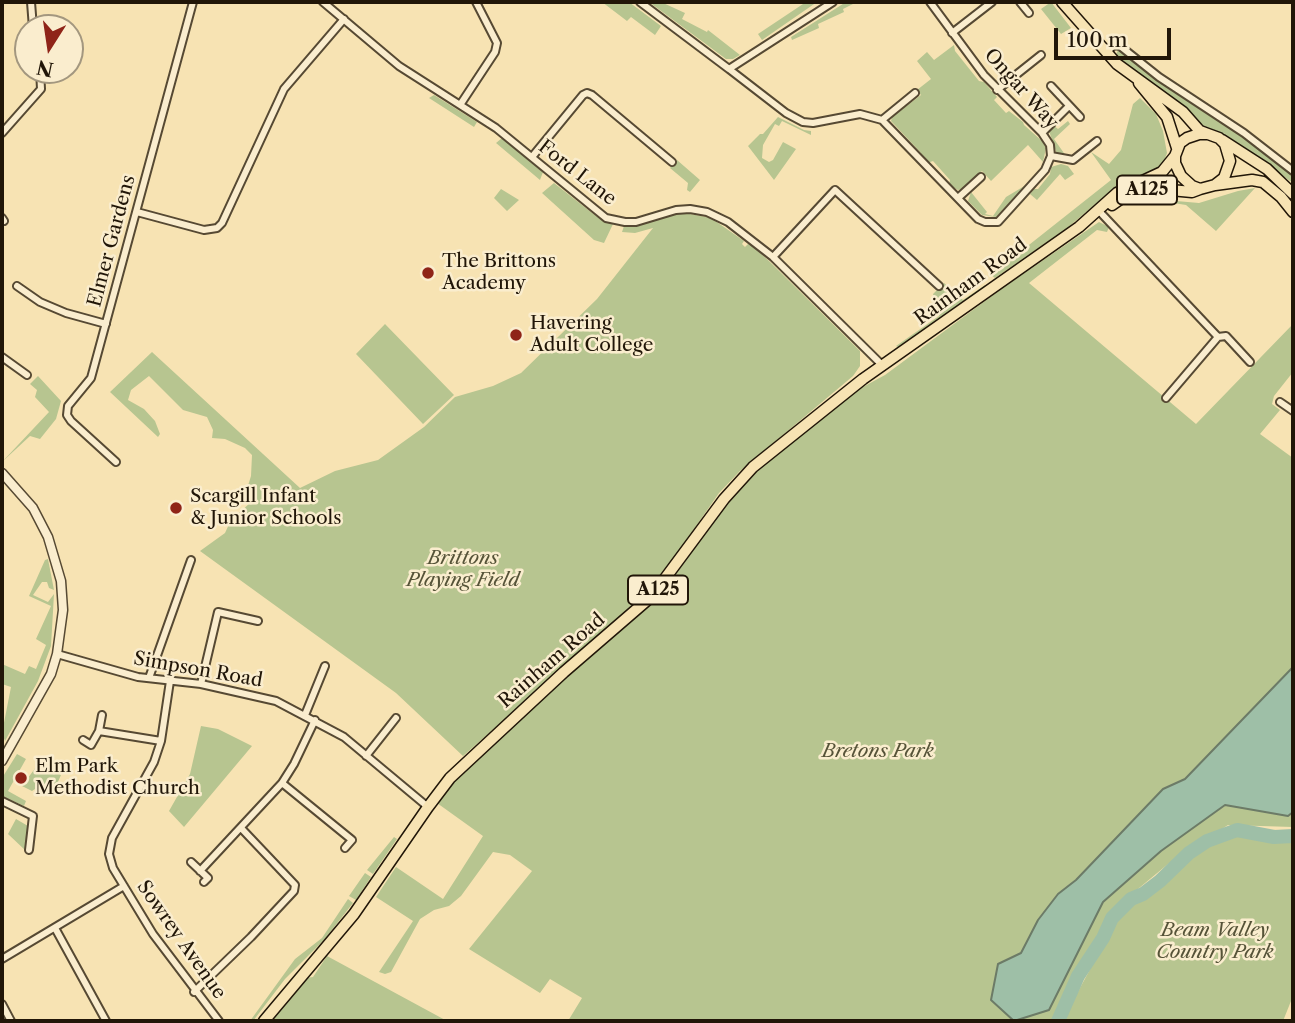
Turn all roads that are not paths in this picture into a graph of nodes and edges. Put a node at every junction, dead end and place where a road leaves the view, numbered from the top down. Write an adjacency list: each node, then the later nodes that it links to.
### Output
1 (193, 2): 41 (street, Elmer Gardens)
2 (323, 2): 11 (street, Ford Lane)
3 (476, 2): 21 (street)
4 (640, 2): 15 (street)
5 (833, 2): 15 (street)
6 (930, 2): 12 (street, Ongar Way)
7 (992, 2): 12 (street)
8 (1020, 2): 10 (street)
9 (1067, 4): 13 (main road, A125)
10 (1029, 13)
11 (344, 19): 21 (street, Ford Lane); 41 (street)
12 (953, 33): 19 (street, Ongar Way)
13 (1106, 52): 16 (main road, A125); 34 (street)
14 (1041, 55): 19 (street)
15 (729, 69): 24 (street)
16 (1131, 75): 27 (main road, A125); 30 (main road, A125)
17 (41, 84): 25 (street)
18 (1051, 86): 22 (street)
19 (997, 90): 26 (street, Ongar Way)
20 (915, 93): 24 (street)
21 (460, 105): 32 (street, Ford Lane)
22 (1069, 106): 23 (street); 26 (street)
23 (1080, 117)
24 (882, 120): 39 (street)
25 (2, 133)
26 (1042, 134): 31 (street, Ongar Way)
27 (1208, 134): 28 (main road); 30 (main road)
28 (1219, 138): 36 (main road); 38 (main road)
29 (1097, 141): 31 (street, Ongar Way)
30 (1176, 152): 37 (main road); 40 (main road, Rainham Road / A125)
31 (1051, 156): 39 (street)
32 (532, 157): 33 (street); 43 (street, Ford Lane)
33 (671, 162)
34 (1293, 171)
35 (981, 177): 39 (street)
36 (1215, 186): 37 (main road); 42 (main road)
37 (1200, 189): 40 (main road, Rainham Road / A125)
38 (1293, 194)
39 (957, 198)
40 (1099, 211): 47 (street); 50 (main road, Rainham Road / A125)
41 (137, 212): 46 (street, Elmer Gardens)
42 (1293, 212)
43 (773, 257): 45 (street); 50 (street, Ford Lane)
44 (17, 286): 46 (street)
45 (939, 286)
46 (106, 324): 55 (street, Elmer Gardens)
47 (1218, 337): 49 (street); 52 (street)
48 (2, 357): 51 (street)
49 (1250, 362)
50 (883, 366): 75 (main road, Rainham Road / A125)
51 (27, 375)
52 (1166, 398)
53 (1280, 402): 54 (street)
54 (1293, 411)
55 (116, 462)
56 (2, 473): 59 (street)
57 (191, 560): 61 (street)
58 (258, 621): 63 (street)
59 (57, 654): 61 (street, Simpson Road); 72 (street)
60 (325, 666): 65 (street)
61 (149, 678): 62 (street, Simpson Road)
62 (170, 681): 63 (street, Simpson Road); 70 (street, Sowrey Avenue)
63 (201, 684): 65 (street, Simpson Road)
64 (102, 715): 68 (street)
65 (305, 715): 67 (street, Simpson Road)
66 (396, 718): 71 (street)
67 (315, 720): 71 (street, Simpson Road); 73 (street)
68 (99, 731): 69 (street); 70 (street)
69 (83, 740)
70 (161, 741): 82 (street, Sowrey Avenue)
71 (366, 756): 75 (street, Simpson Road)
72 (2, 761)
73 (282, 783): 76 (street); 77 (street)
74 (2, 801): 78 (street)
75 (428, 807): 90 (main road, Rainham Road / A125)
76 (241, 828): 80 (street); 85 (street)
77 (345, 848)
78 (29, 850)
79 (191, 862): 80 (street)
80 (200, 871): 81 (street)
81 (204, 882)
82 (124, 886): 83 (street); 85 (street, Sowrey Avenue)
83 (55, 928): 84 (street); 88 (street)
84 (2, 959)
85 (194, 992): 89 (street, Sowrey Avenue)
86 (2, 1004): 87 (street)
87 (11, 1021)
88 (106, 1021)
89 (219, 1021)
90 (264, 1021)

